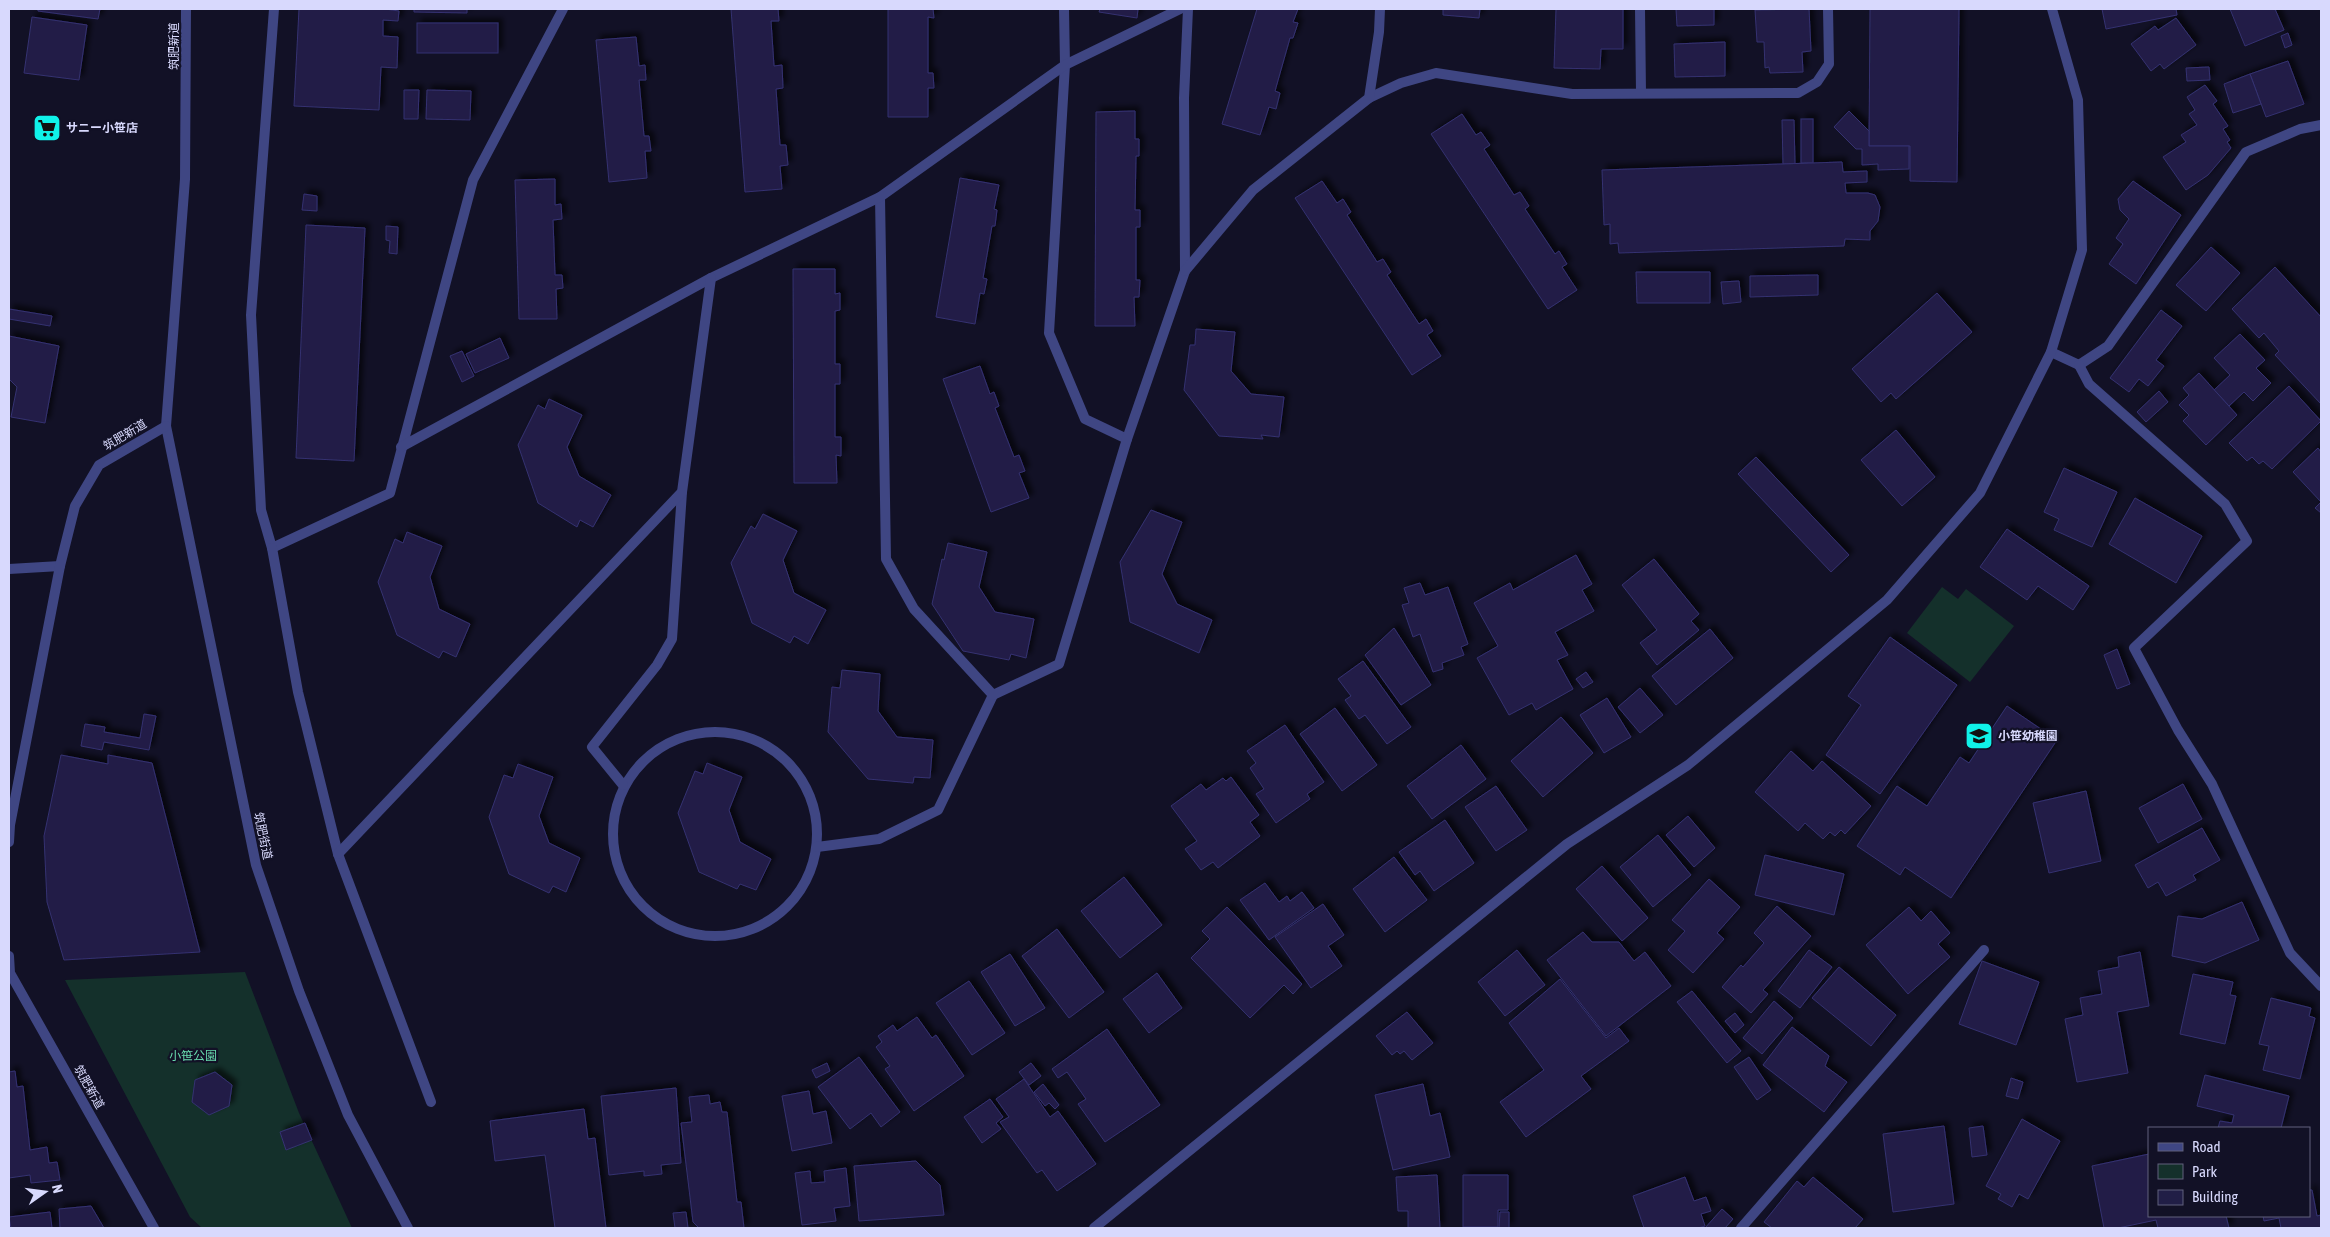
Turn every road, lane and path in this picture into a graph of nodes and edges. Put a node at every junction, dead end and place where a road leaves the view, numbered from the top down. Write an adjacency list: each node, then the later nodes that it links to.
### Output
1 (186, 9): 20 (street, 筑肥新道)
2 (274, 9): 24 (street)
3 (563, 9): 22 (street)
4 (1064, 9): 11 (street)
5 (1180, 9): 11 (street)
6 (1188, 9): 16 (street)
7 (1380, 9): 13 (street)
8 (1640, 9): 12 (street)
9 (1828, 9): 12 (street)
10 (2052, 9): 18 (street)
11 (1065, 65): 15 (street); 21 (street)
12 (1640, 93): 13 (street)
13 (1369, 98): 16 (street)
14 (2321, 125): 19 (street)
15 (880, 197): 17 (street); 27 (street)
16 (1185, 271): 21 (street)
17 (711, 278): 22 (street); 23 (street)
18 (2052, 352): 19 (street); 39 (street)
19 (2079, 364): 35 (street)
20 (166, 426): 25 (street, 筑肥新道); 38 (street, 筑肥街道)
21 (1127, 440): 27 (street)
22 (402, 447): 24 (street)
23 (682, 492): 28 (street); 31 (street)
24 (272, 548): 31 (street)
25 (60, 566): 26 (street); 29 (street, 筑肥新道)
26 (9, 569)
27 (993, 695): 30 (street)
28 (623, 785): 30 (street); 30 (street)
29 (9, 842)
30 (817, 848)
31 (338, 854): 36 (street)
32 (1984, 950): 40 (street)
33 (9, 956): 34 (street, 筑肥新道)
34 (9, 973): 37 (street, 筑肥新道)
35 (2321, 986)
36 (431, 1102)
37 (154, 1228)
38 (408, 1228)
39 (1094, 1228)
40 (1741, 1228)

